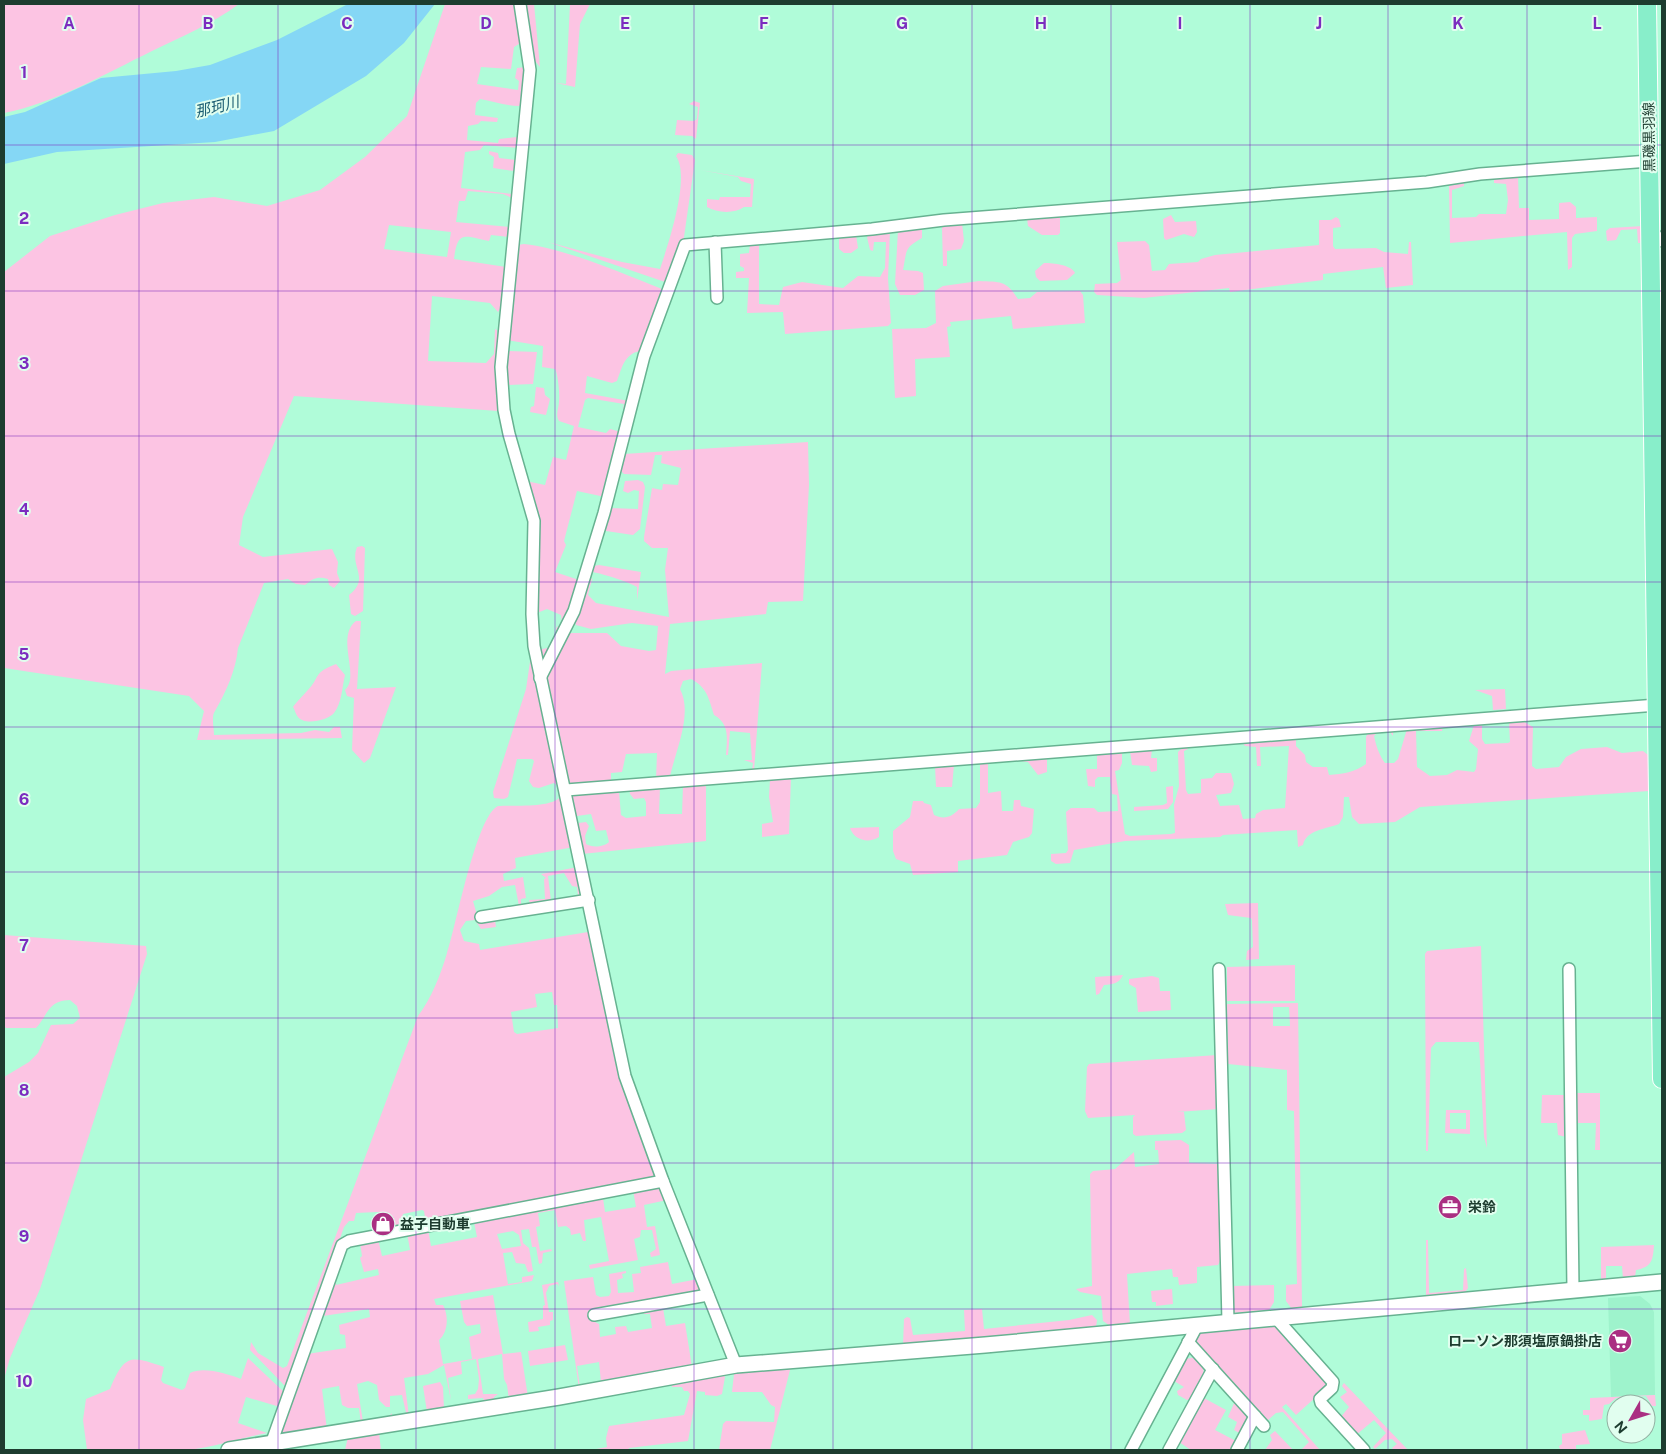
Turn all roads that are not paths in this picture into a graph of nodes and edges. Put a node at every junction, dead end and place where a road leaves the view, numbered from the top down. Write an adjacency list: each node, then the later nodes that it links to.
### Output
1 (520, 4): 10 (street)
2 (1647, 4): 3 (main road, 黒磯黒羽線)
3 (1650, 161): 4 (main road, 黒磯黒羽線); 5 (street)
4 (1656, 236): 7 (main road, 黒磯黒羽線)
5 (715, 242): 6 (street); 10 (street)
6 (717, 298)
7 (1658, 466): 8 (main road, 黒磯黒羽線)
8 (1659, 539): 9 (main road, 黒磯黒羽線)
9 (1659, 613): 11 (main road, 黒磯黒羽線)
10 (540, 678): 12 (street)
11 (1658, 705): 12 (street); 17 (main road, 黒磯黒羽線)
12 (566, 790): 13 (street)
13 (589, 900): 14 (street); 19 (street)
14 (481, 918)
15 (1219, 969): 25 (street)
16 (1569, 969): 21 (street)
17 (1662, 1019): 18 (main road, 黒磯黒羽線)
18 (1662, 1079)
19 (663, 1181): 22 (street); 32 (street)
20 (1662, 1282): 21 (street)
21 (1574, 1290): 24 (street)
22 (708, 1295): 23 (street); 28 (street)
23 (594, 1315)
24 (1275, 1317): 25 (street); 37 (street)
25 (1228, 1321): 26 (street)
26 (1198, 1324): 27 (street); 28 (street)
27 (1188, 1342): 29 (street); 34 (street)
28 (736, 1366): 32 (street)
29 (1213, 1370): 30 (street); 35 (street)
30 (1255, 1416): 31 (street); 36 (street)
31 (1264, 1426)
32 (273, 1446): 33 (street)
33 (229, 1450)
34 (1130, 1450)
35 (1169, 1450)
36 (1237, 1450)
37 (1364, 1450)

